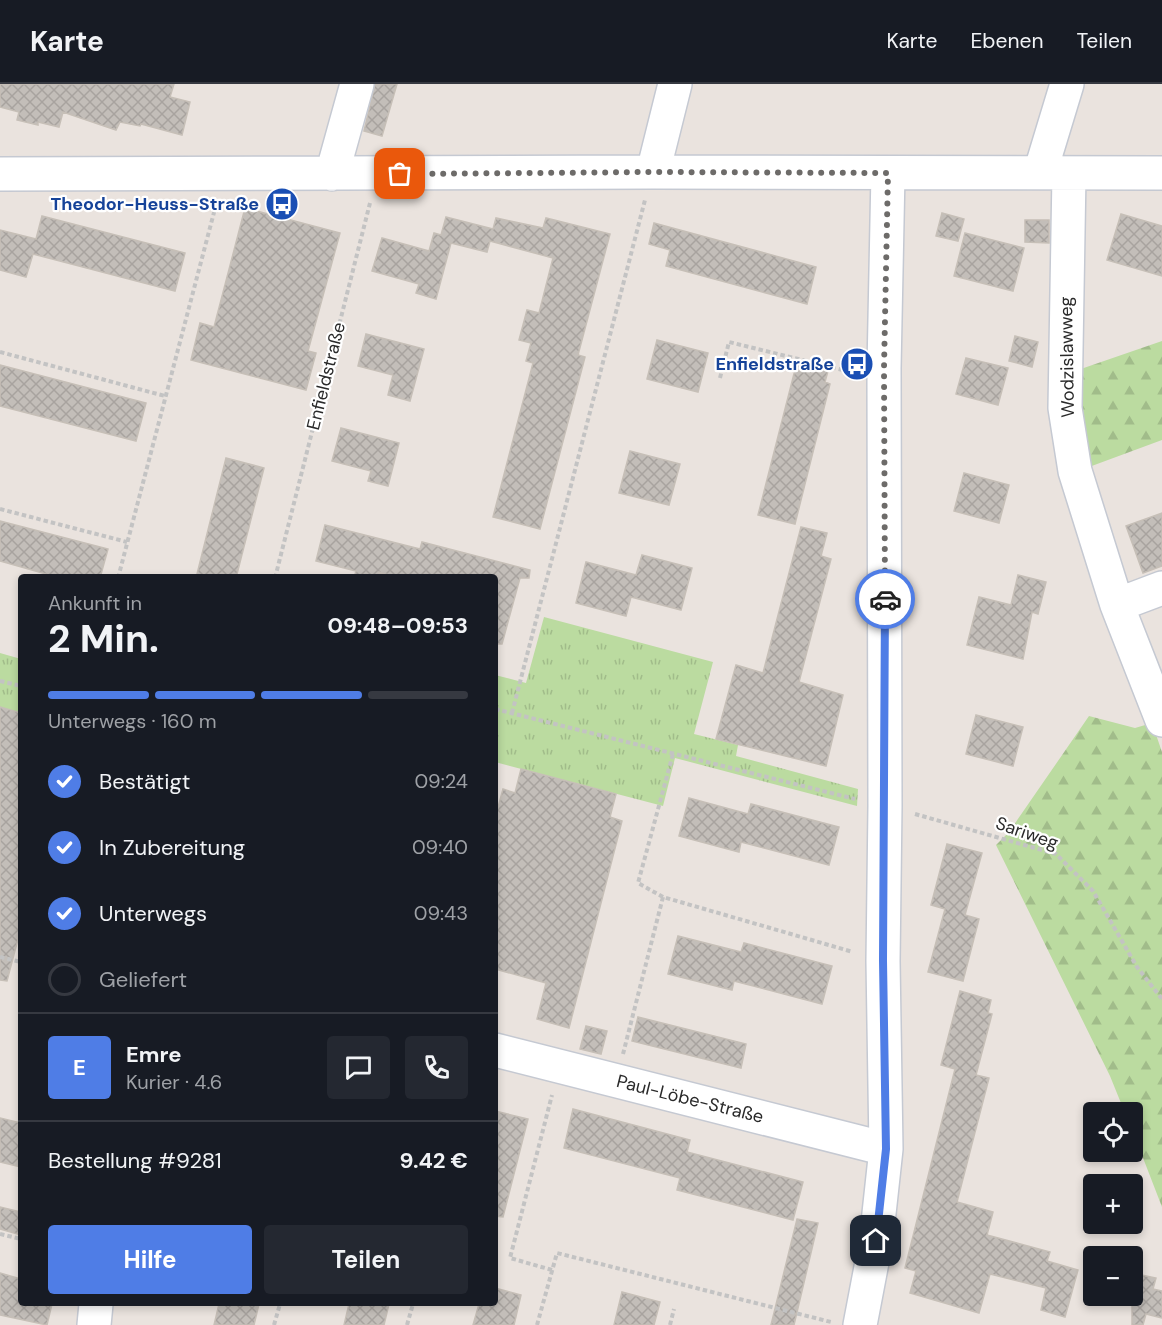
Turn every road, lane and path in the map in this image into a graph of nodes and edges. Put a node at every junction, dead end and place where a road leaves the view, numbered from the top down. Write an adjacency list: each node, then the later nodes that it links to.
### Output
1 (357, 84): 9 (street)
2 (675, 84): 4 (street)
3 (1067, 84): 6 (street)
4 (653, 172): 5 (street); 10 (street); 25 (path)
5 (888, 173): 6 (street); 14 (street)
6 (1054, 173): 7 (street); 21 (street, Wodzislawweg)
7 (1162, 173)
8 (0, 174): 11 (street)
9 (332, 174): 10 (street); 11 (street)
10 (377, 174): 19 (path, Enfieldstraße)
11 (225, 175): 15 (path)
12 (0, 352): 15 (path)
13 (720, 378): 14 (path)
14 (885, 381): 28 (street)
15 (165, 396): 17 (path)
16 (0, 509): 17 (path)
17 (127, 542): 18 (path)
18 (119, 574)
19 (276, 574)
20 (1162, 588): 21 (street)
21 (1117, 605): 26 (street, Wodzislawweg)
22 (0, 681): 23 (path)
23 (18, 685)
24 (498, 710): 25 (path, Sariweg)
25 (512, 713): 27 (path, Sariweg)
26 (1162, 720)
27 (673, 754): 28 (path, Sariweg); 29 (path)
28 (885, 806): 32 (street); 33 (path, Sariweg)
29 (663, 897): 32 (path); 36 (path)
30 (0, 957): 31 (path)
31 (18, 961)
32 (883, 961): 37 (street)
33 (1162, 999)
34 (498, 1051): 35 (street, Paul-Löbe-Straße)
35 (560, 1066): 36 (street, Paul-Löbe-Straße); 40 (path)
36 (616, 1081): 37 (street, Paul-Löbe-Straße)
37 (886, 1149): 45 (street)
38 (0, 1234): 39 (path)
39 (18, 1238)
40 (552, 1270): 45 (path); 49 (path)
41 (96, 1306): 46 (street)
42 (279, 1306): 47 (path)
43 (412, 1306): 48 (path)
44 (674, 1309): 50 (path)
45 (846, 1324)
46 (94, 1325)
47 (274, 1325)
48 (407, 1325)
49 (537, 1325)
50 (670, 1325)

